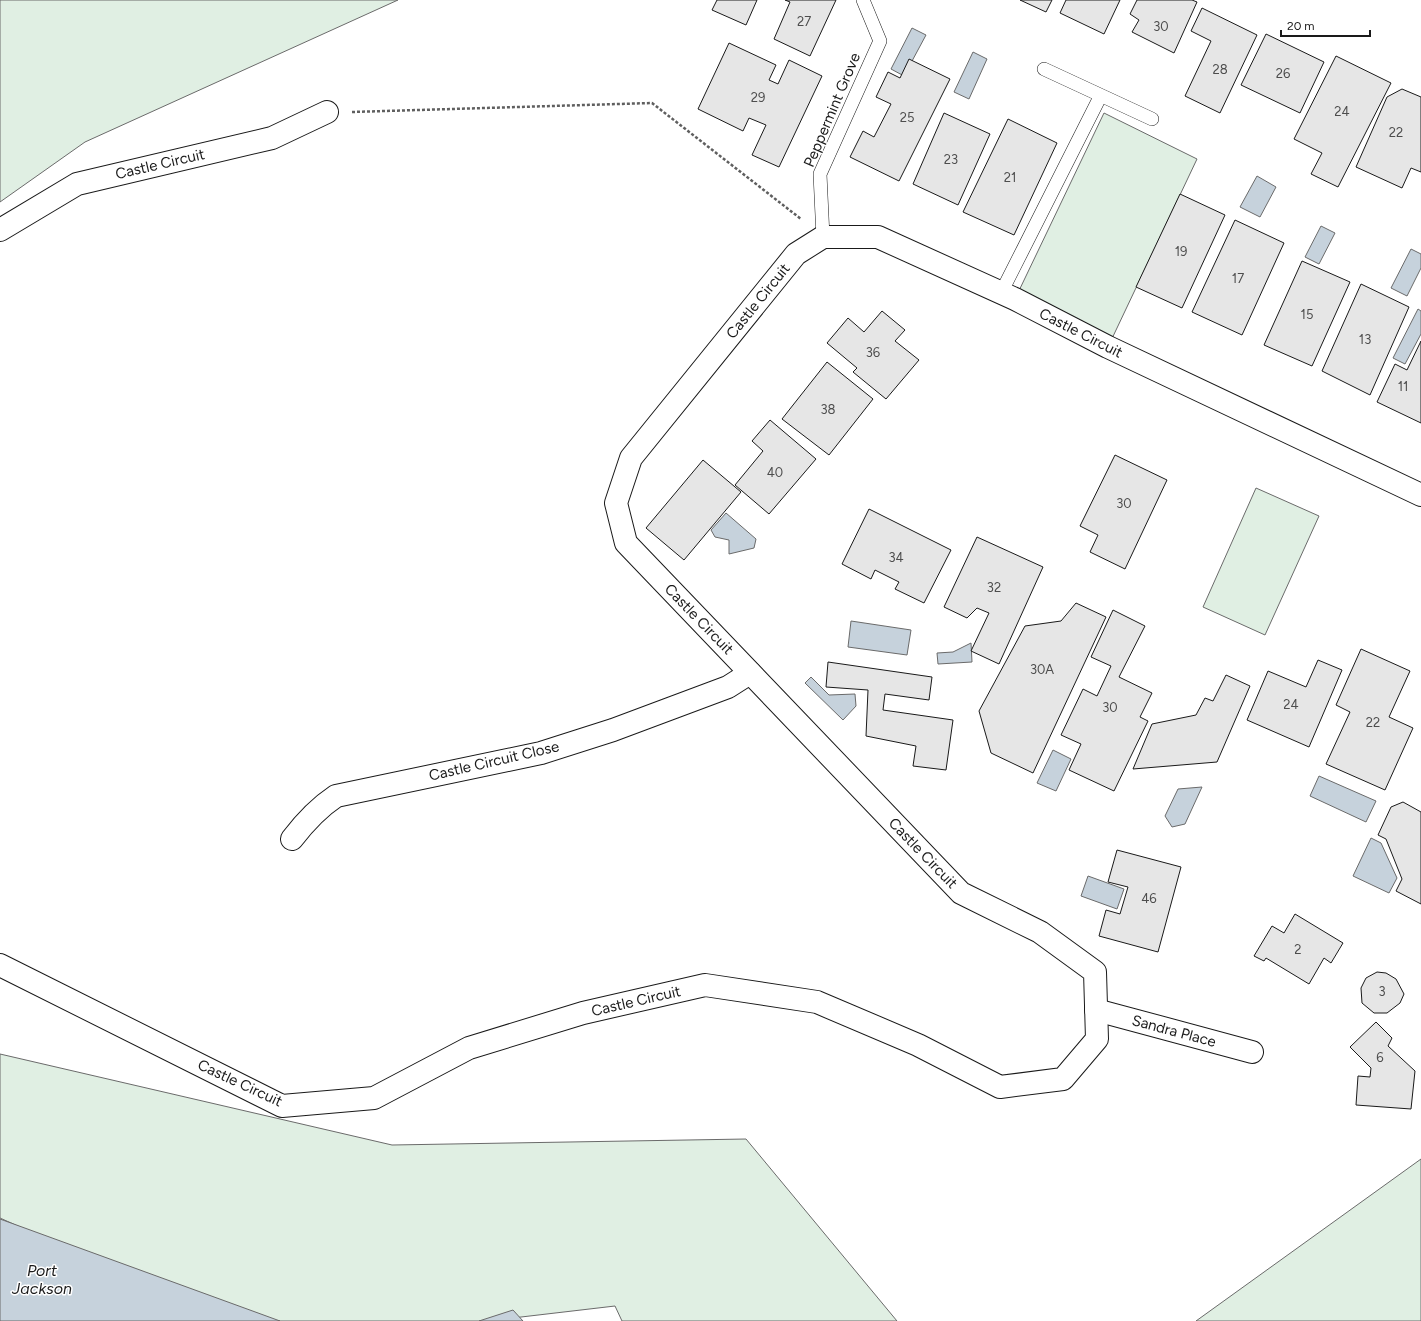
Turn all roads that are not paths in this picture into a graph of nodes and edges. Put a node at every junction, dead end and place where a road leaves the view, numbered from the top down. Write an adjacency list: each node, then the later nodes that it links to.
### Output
1 (863, 0): 7 (lane, Peppermint Grove)
2 (1044, 69): 3 (lane)
3 (1100, 97): 5 (lane); 8 (lane)
4 (327, 112): 6 (street, Castle Circuit)
5 (1152, 119)
6 (0, 230)
7 (823, 237): 8 (street, Castle Circuit); 10 (street, Castle Circuit)
8 (1001, 293): 9 (street, Castle Circuit)
9 (1421, 495)
10 (750, 673): 11 (street, Castle Circuit Close); 13 (street, Castle Circuit)
11 (292, 839)
12 (0, 964): 13 (street, Castle Circuit)
13 (1096, 1010): 14 (street, Sandra Place)
14 (1252, 1052)

